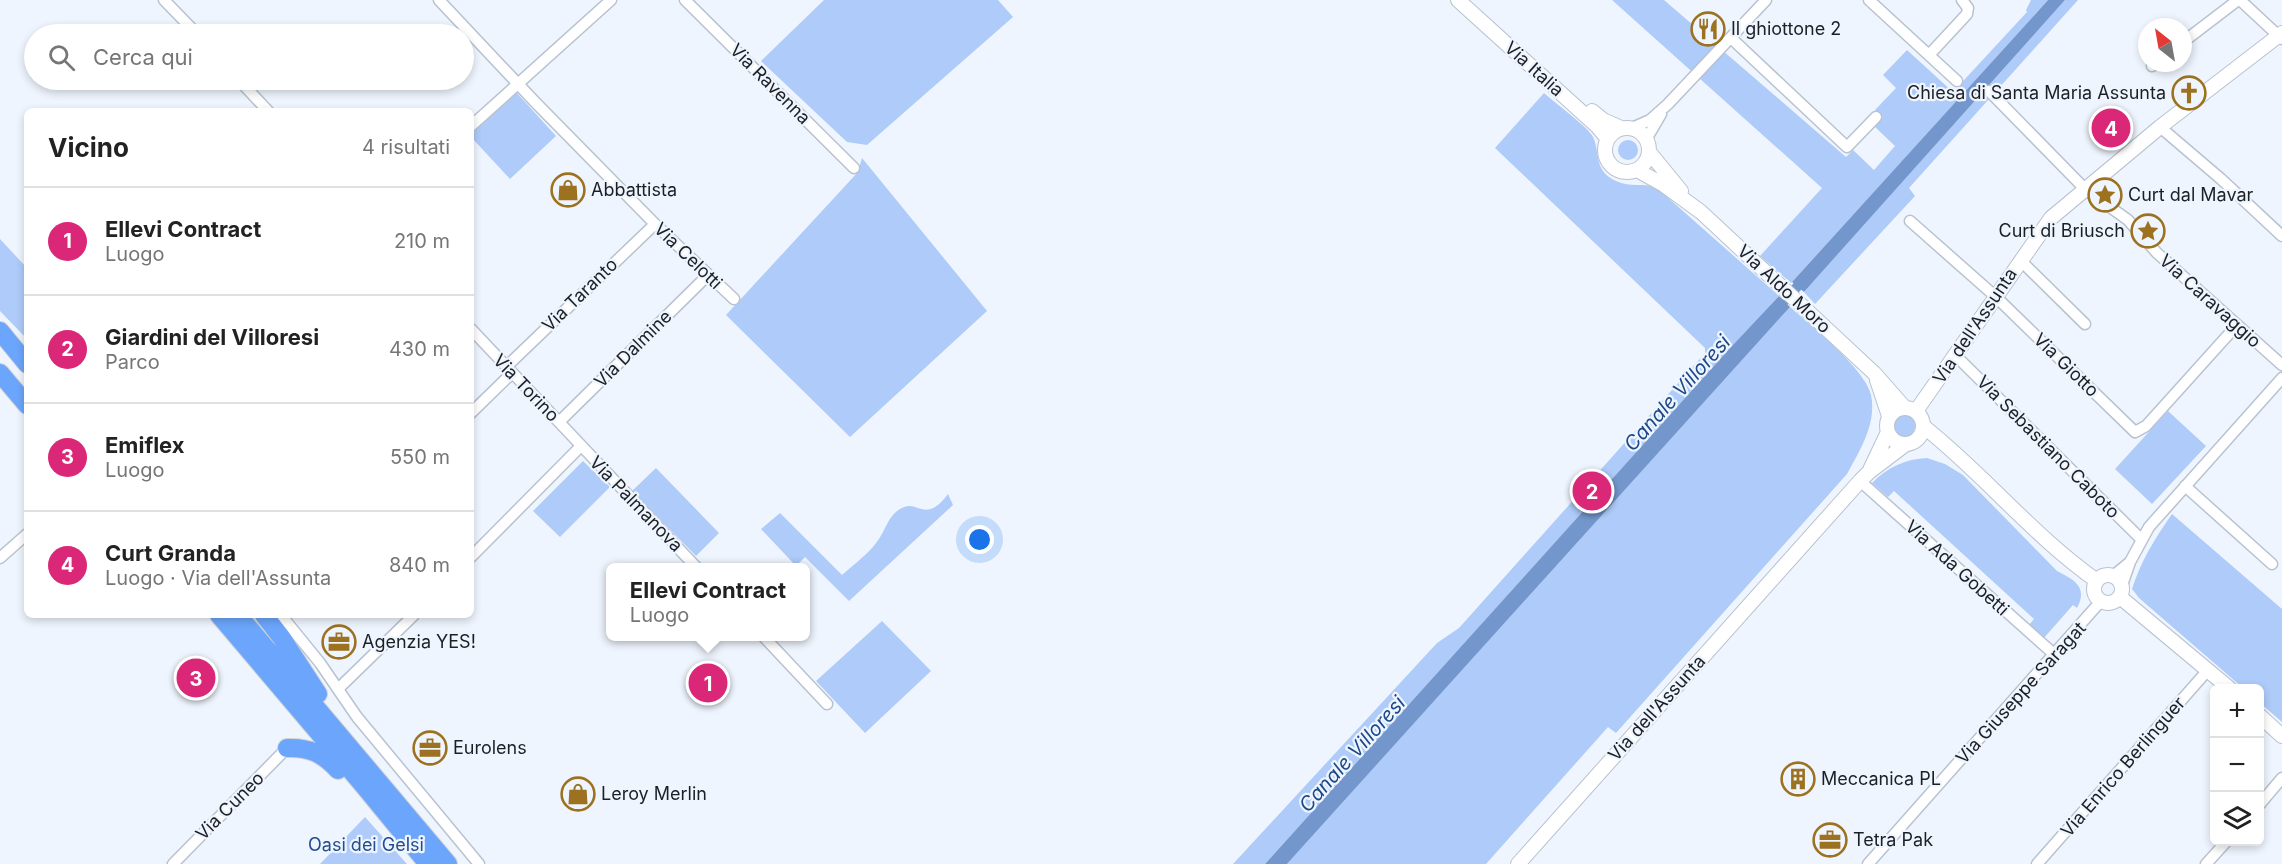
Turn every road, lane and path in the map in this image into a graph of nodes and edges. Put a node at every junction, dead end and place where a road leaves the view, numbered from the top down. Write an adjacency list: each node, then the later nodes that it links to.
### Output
1 (164, 0): 12 (street)
2 (438, 0): 13 (street, Via Celotti)
3 (610, 0): 21 (street)
4 (684, 0): 33 (street, Via Ravenna)
5 (1458, 0): 14 (street, Via Italia)
6 (1464, 0): 14 (street)
7 (1469, 0): 29 (street, Via Italia)
8 (1766, 0): 18 (street)
9 (1869, 0): 19 (street)
10 (1962, 0): 19 (street)
11 (2239, 0): 15 (street); 16 (street)
12 (187, 24)
13 (461, 24)
14 (1484, 24): 31 (street, Via Italia)
15 (2192, 35)
16 (2281, 36): 28 (street, Via dell'Assunta)
17 (474, 38): 21 (street, Via Celotti)
18 (1731, 38): 24 (street); 26 (street)
19 (1929, 55): 20 (street)
20 (1957, 81)
21 (518, 84): 27 (street); 38 (street, Via Celotti)
22 (248, 90): 25 (street)
23 (1989, 91): 35 (street, Via Caravaggio)
24 (1668, 104): 29 (street); 30 (street)
25 (265, 108)
26 (1876, 117)
27 (474, 123)
28 (2160, 127): 35 (street, Via dell'Assunta); 39 (street)
29 (1626, 128): 30 (street); 31 (street)
30 (1647, 138): 32 (street)
31 (1608, 139): 34 (street)
32 (1650, 153): 34 (street); 36 (street, Via Aldo Moro)
33 (855, 168)
34 (1637, 170): 36 (street, Via Aldo Moro)
35 (2085, 189): 40 (street, Via dell'Assunta); 46 (street, Via Caravaggio)
36 (1694, 206): 56 (street, Via Aldo Moro)
37 (1910, 221): 42 (street, Via Giotto)
38 (655, 224): 41 (street, Via Celotti); 54 (street, Via Taranto)
39 (2282, 236)
40 (2020, 260): 42 (street, Via dell'Assunta); 45 (street)
41 (707, 276): 43 (street, Via Celotti); 63 (street, Via Dalmine)
42 (1996, 297): 46 (street, Via Giotto); 51 (street, Via dell'Assunta)
43 (734, 299)
44 (0, 317): 49 (highway)
45 (2085, 324)
46 (2237, 325): 53 (street, Via Caravaggio)
47 (0, 332): 52 (highway)
48 (474, 332): 54 (street, Via Torino)
49 (24, 342)
50 (0, 356): 58 (highway)
51 (1955, 356): 60 (street, Via dell'Assunta); 72 (street, Via Sebastiano Caboto)
52 (24, 360)
53 (2282, 365)
54 (509, 370): 61 (street, Via Taranto); 63 (street, Via Torino)
55 (0, 373): 59 (highway)
56 (1874, 373): 60 (street, Via Aldo Moro); 62 (street, Via Aldo Moro)
57 (2282, 378): 70 (street)
58 (24, 384)
59 (24, 401)
60 (1910, 409): 62 (street); 64 (street)
61 (474, 411)
62 (1889, 416): 65 (street)
63 (559, 422): 67 (street, Via Torino)
64 (1923, 426): 66 (street); 68 (street)
65 (1887, 432): 66 (street); 69 (street, Via dell'Assunta)
66 (1909, 444): 68 (street); 69 (street, Via dell'Assunta)
67 (581, 446): 73 (street); 75 (street, Via Palmanova)
68 (1957, 453): 77 (street)
69 (1864, 477): 86 (street, Via Ada Gobetti); 100 (street, Via dell'Assunta)
70 (2186, 486): 72 (street); 76 (street)
71 (24, 537): 74 (street)
72 (2142, 539): 78 (street)
73 (474, 554)
74 (0, 558)
75 (693, 563)
76 (2272, 564)
77 (2097, 581): 78 (street); 79 (street)
78 (2118, 586): 79 (street); 87 (street)
79 (2101, 602): 86 (street, Via Giuseppe Saragat)
80 (222, 618): 91 (highway)
81 (240, 618): 91 (highway)
82 (266, 618): 97 (highway)
83 (283, 618): 89 (street)
84 (411, 618): 89 (street)
85 (768, 641): 90 (street)
86 (2055, 655): 105 (street, Via Giuseppe Saragat)
87 (2208, 670): 88 (street); 106 (street, Via Enrico Berlinguer)
88 (2224, 684)
89 (339, 689): 104 (street)
90 (827, 704)
91 (314, 716): 96 (highway); 97 (highway)
92 (2264, 720): 93 (street)
93 (2282, 736)
94 (287, 748): 96 (highway); 101 (street, Via Cuneo)
95 (2282, 778): 98 (street)
96 (364, 786): 102 (highway)
97 (393, 798): 103 (highway)
98 (2264, 798)
99 (2222, 846): 107 (street)
100 (1523, 862)
101 (172, 864)
102 (428, 864)
103 (448, 864)
104 (479, 864)
105 (1868, 864)
106 (2037, 864)
107 (2206, 864)

